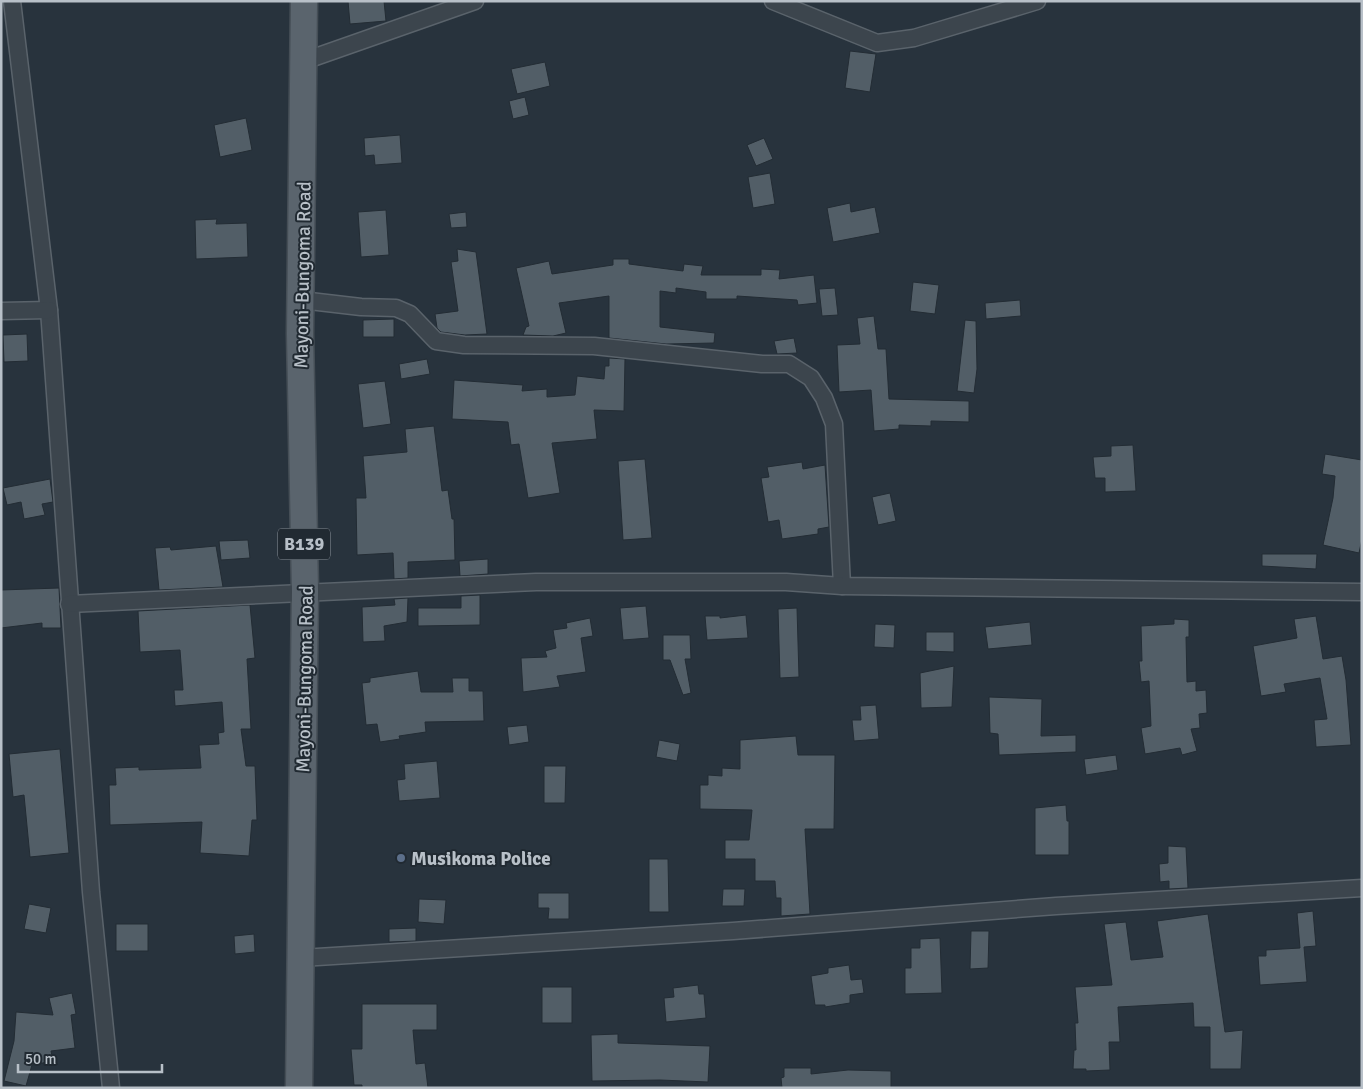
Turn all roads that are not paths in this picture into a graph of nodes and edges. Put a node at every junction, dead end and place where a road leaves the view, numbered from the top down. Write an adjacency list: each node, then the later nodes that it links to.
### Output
1 (12, 1): 8 (street)
2 (304, 1): 6 (main road, Mayoni-Bungoma Road / B139)
3 (475, 1): 6 (street)
4 (773, 1): 5 (street)
5 (1037, 1)
6 (304, 61): 7 (main road, Mayoni-Bungoma Road / B139)
7 (301, 300): 10 (street); 11 (main road, Mayoni-Bungoma Road / B139)
8 (48, 310): 9 (street); 13 (street)
9 (1, 311)
10 (842, 586): 11 (street); 12 (street)
11 (305, 591): 13 (street); 15 (main road, Mayoni-Bungoma Road / B139)
12 (1362, 592)
13 (69, 604): 16 (street)
14 (1362, 888): 15 (street)
15 (301, 958): 17 (main road, Mayoni-Bungoma Road / B139)
16 (111, 1088)
17 (299, 1088)

